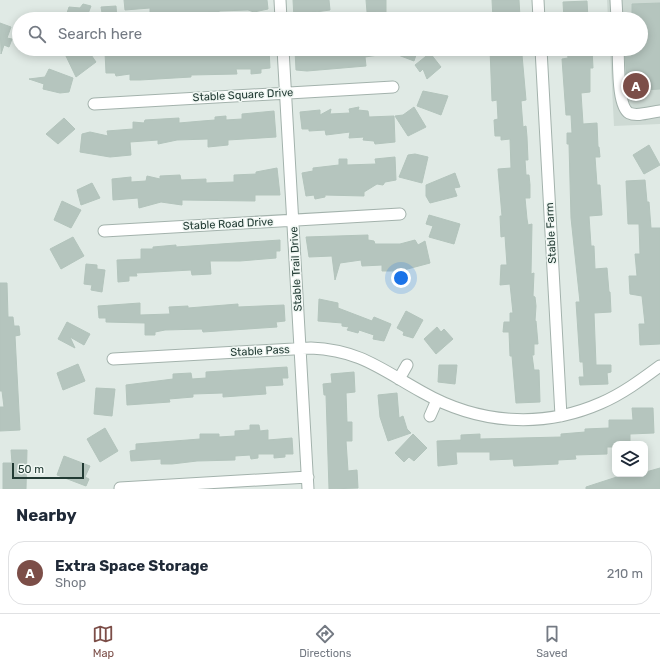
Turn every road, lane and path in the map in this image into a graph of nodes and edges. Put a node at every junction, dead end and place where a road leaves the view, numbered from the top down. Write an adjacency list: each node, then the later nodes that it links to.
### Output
1 (280, 0): 4 (street)
2 (538, 0): 5 (street)
3 (616, 0): 6 (street)
4 (281, 12)
5 (539, 12)
6 (617, 12)
7 (283, 56): 11 (street, Stable Trail Drive)
8 (541, 56): 24 (street, Stable Farm)
9 (618, 56): 13 (street)
10 (393, 88): 11 (street, Stable Square Drive)
11 (285, 92): 12 (street, Stable Square Drive); 15 (street, Stable Trail Drive)
12 (94, 104)
13 (660, 110)
14 (400, 214): 15 (street, Stable Road Drive)
15 (293, 220): 16 (street, Stable Road Drive); 17 (street, Stable Trail Drive)
16 (104, 231)
17 (300, 349): 18 (street, Stable Pass); 21 (street, Stable Pass); 25 (street, Stable Trail Drive)
18 (113, 359)
19 (407, 366): 21 (street)
20 (660, 366): 24 (street, Stable Pass)
21 (399, 379): 22 (street, Stable Pass)
22 (437, 400): 23 (street); 24 (street, Stable Pass)
23 (430, 416)
24 (561, 416)
25 (308, 477): 26 (street); 27 (street, Stable Trail Drive)
26 (120, 488)
27 (308, 489)

